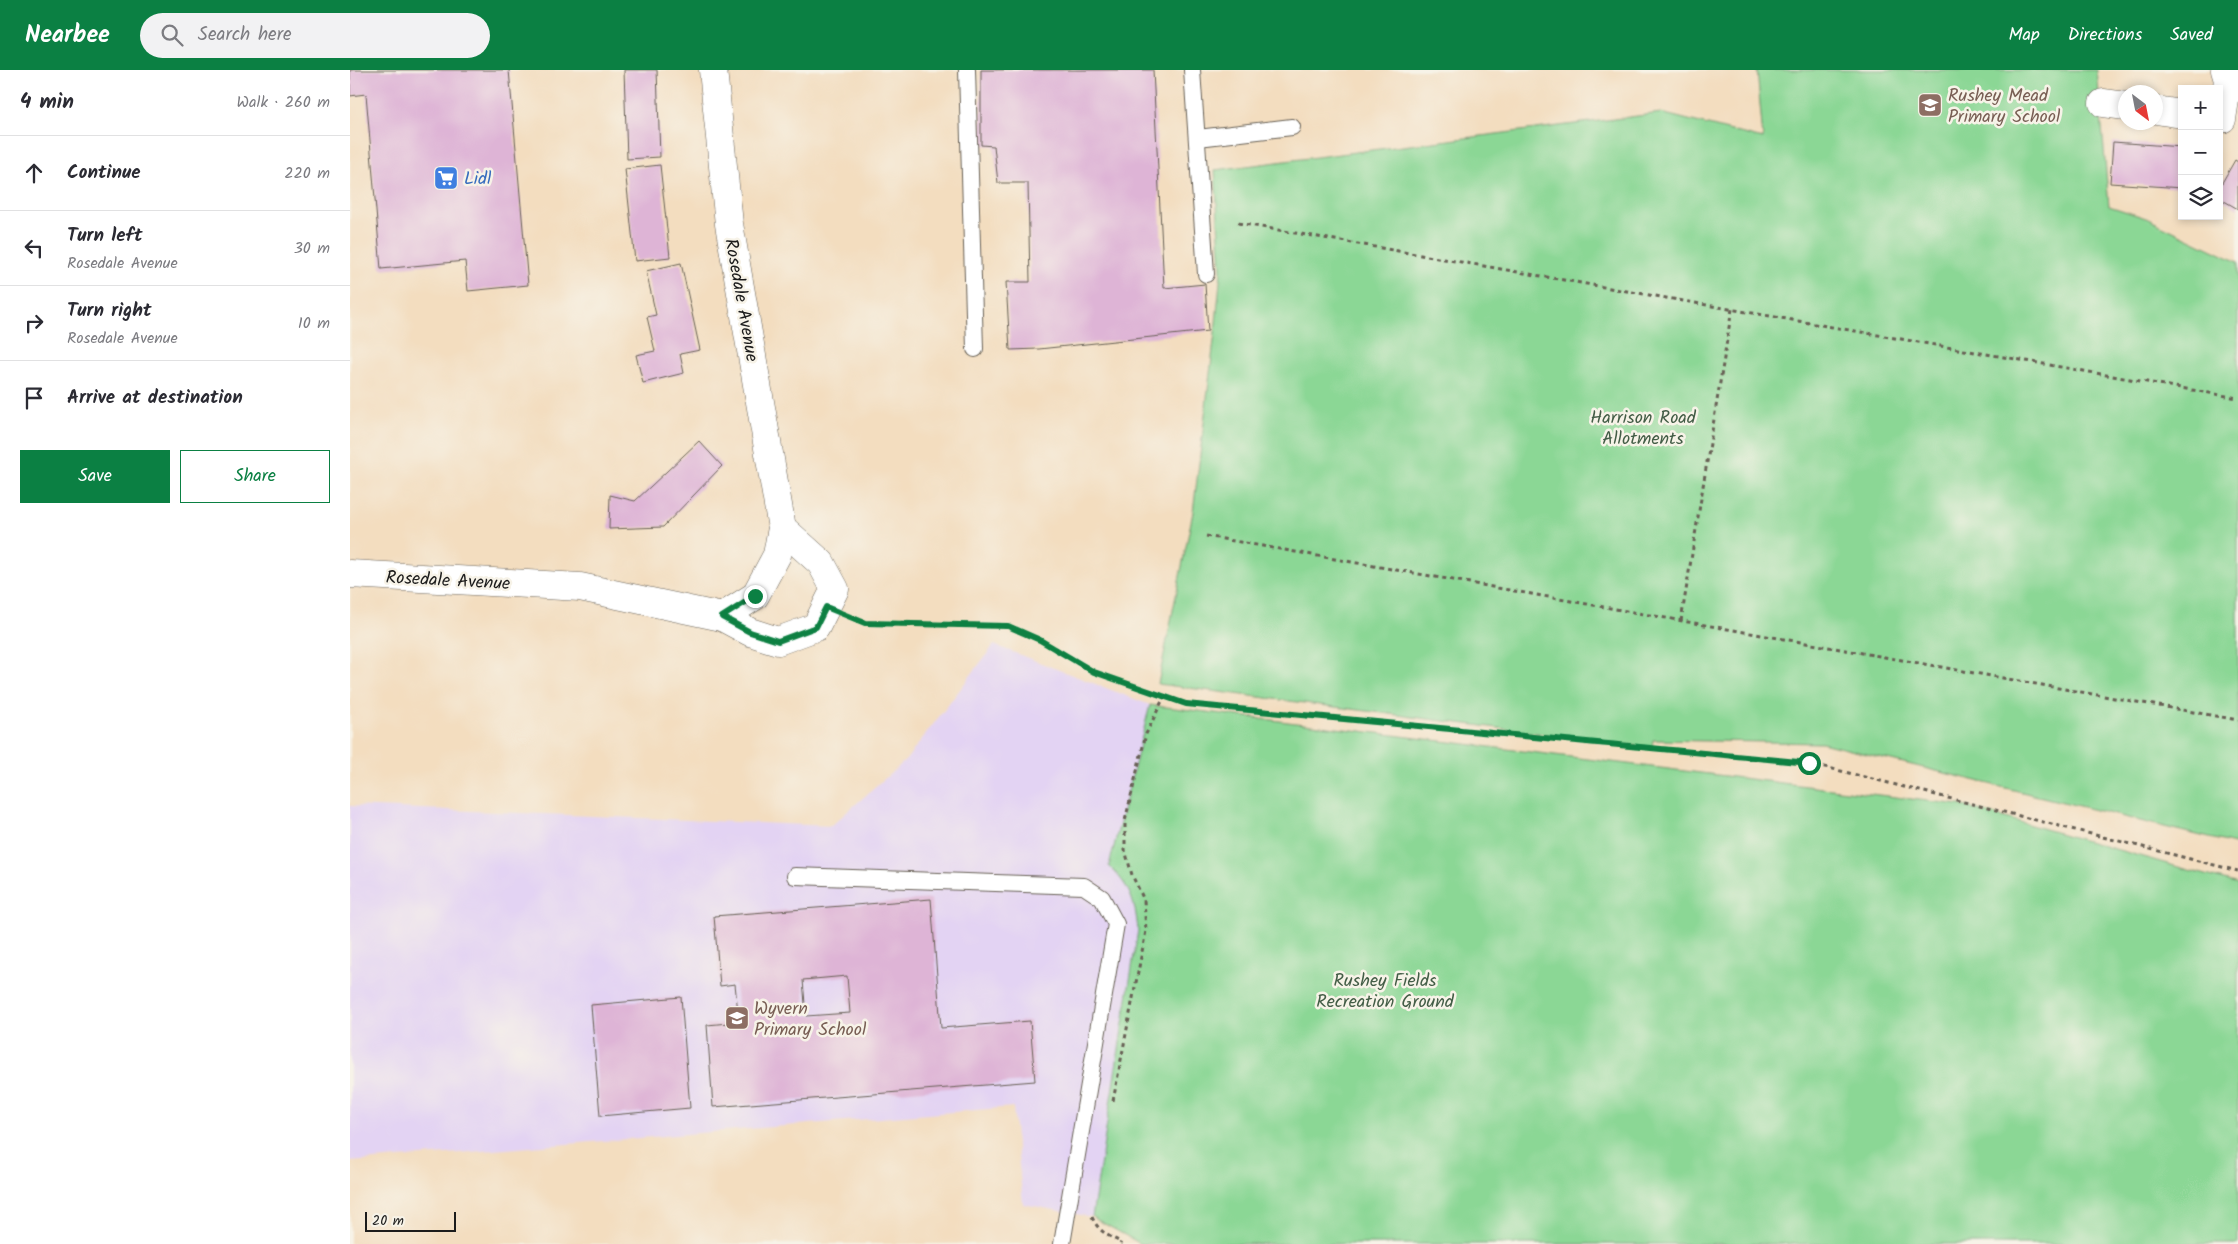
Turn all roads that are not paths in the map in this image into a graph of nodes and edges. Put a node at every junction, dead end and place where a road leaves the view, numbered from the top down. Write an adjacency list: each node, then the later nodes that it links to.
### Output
1 (713, 70): 12 (street, Rosedale Avenue)
2 (967, 70): 11 (lane)
3 (1192, 70): 9 (lane)
4 (2225, 70): 7 (street)
5 (2163, 111): 6 (street)
6 (2178, 113)
7 (2226, 121)
8 (1292, 127): 9 (lane)
9 (1198, 138): 10 (lane)
10 (1206, 274)
11 (975, 349)
12 (782, 528): 14 (street, Rosedale Avenue); 14 (street, Rosedale Avenue)
13 (350, 574): 14 (street, Rosedale Avenue)
14 (722, 617)
15 (795, 876): 16 (lane)
16 (1062, 1244)

